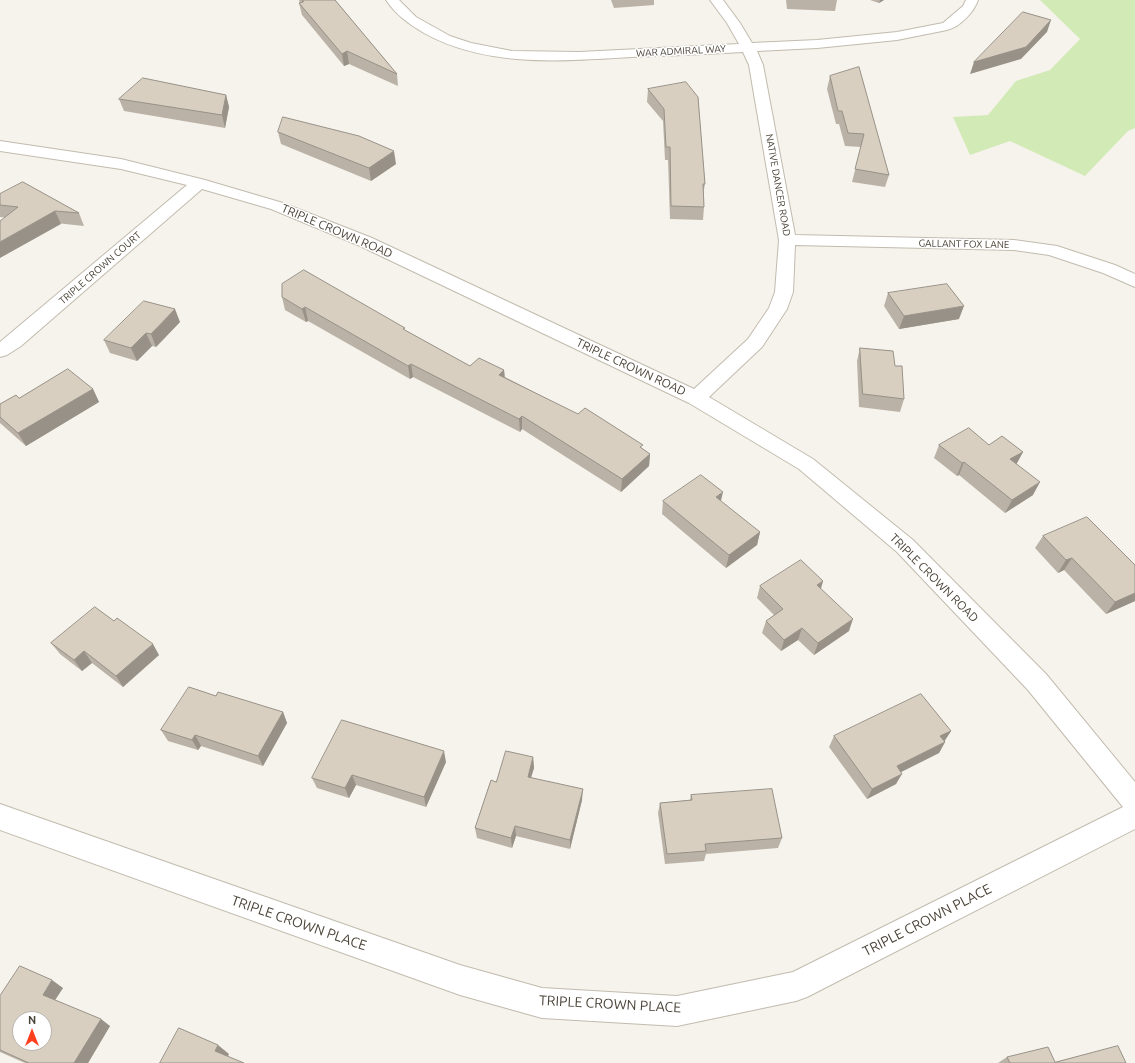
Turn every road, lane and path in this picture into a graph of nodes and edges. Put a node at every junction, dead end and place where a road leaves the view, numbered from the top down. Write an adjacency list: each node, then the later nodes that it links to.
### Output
1 (392, 0): 4 (street, WAR ADMIRAL WAY)
2 (716, 0): 4 (street, NATIVE DANCER ROAD)
3 (972, 0): 4 (street, WAR ADMIRAL WAY)
4 (749, 48): 7 (street, NATIVE DANCER ROAD)
5 (0, 146): 6 (street, TRIPLE CROWN ROAD)
6 (199, 183): 9 (street, TRIPLE CROWN COURT); 10 (street, TRIPLE CROWN ROAD)
7 (787, 240): 8 (street, GALLANT FOX LANE); 10 (street, NATIVE DANCER ROAD)
8 (1135, 282)
9 (0, 351)
10 (696, 398): 11 (street, TRIPLE CROWN ROAD)
11 (1135, 802)
12 (1135, 816): 13 (street, TRIPLE CROWN PLACE)
13 (0, 817)

